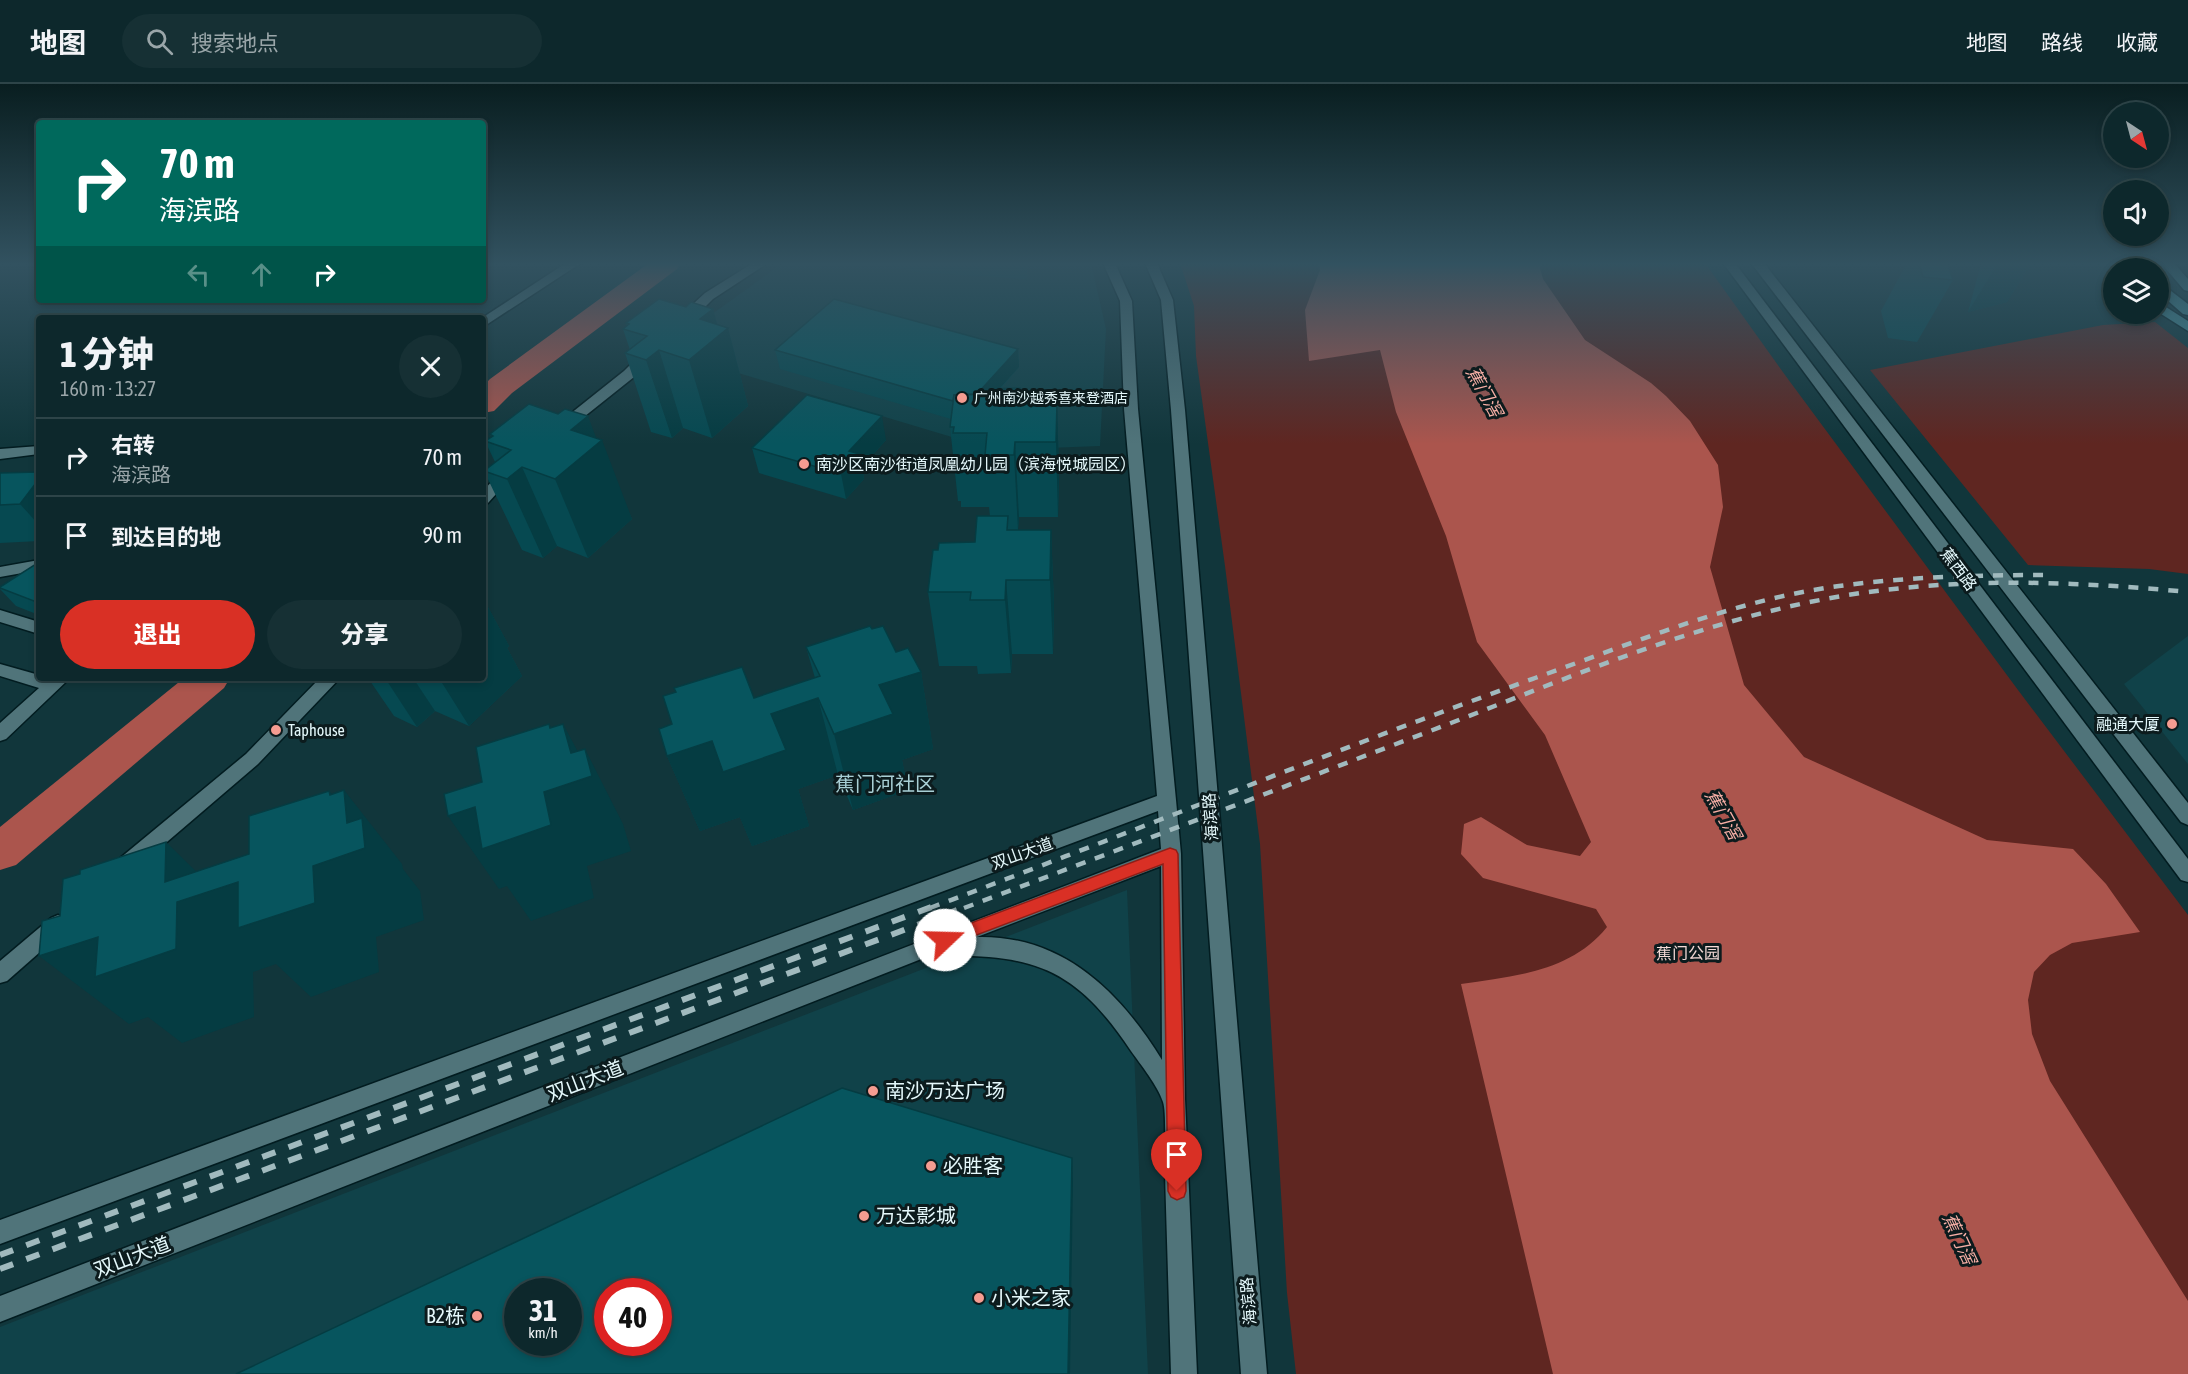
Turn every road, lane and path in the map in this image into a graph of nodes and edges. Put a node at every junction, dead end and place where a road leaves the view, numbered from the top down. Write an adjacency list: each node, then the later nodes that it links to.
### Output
1 (681, 323): 6 (street)
2 (1127, 323): 22 (street)
3 (1169, 323): 34 (street, 海滨路)
4 (1774, 323): 25 (street, 蕉西路)
5 (1804, 323): 23 (street, 蕉西路)
6 (677, 327)
7 (661, 342): 8 (street)
8 (548, 439)
9 (36, 450): 10 (street)
10 (0, 454)
11 (520, 461): 12 (street)
12 (486, 497)
13 (36, 566): 14 (street)
14 (0, 572)
15 (0, 616): 16 (street)
16 (36, 627)
17 (0, 670): 18 (street)
18 (36, 677)
19 (57, 681): 21 (street)
20 (328, 681): 26 (street)
21 (3, 728)
22 (1167, 800): 24 (street); 31 (street, 双山大道)
23 (2188, 817)
24 (1170, 854): 28 (street, 双山大道); 30 (street)
25 (2188, 874)
26 (114, 875)
27 (70, 913): 29 (street)
28 (924, 948): 30 (street); 32 (street, 双山大道)
29 (0, 974)
30 (1174, 1099): 33 (street)
31 (0, 1232)
32 (0, 1309)
33 (1184, 1374)
34 (1254, 1374)

